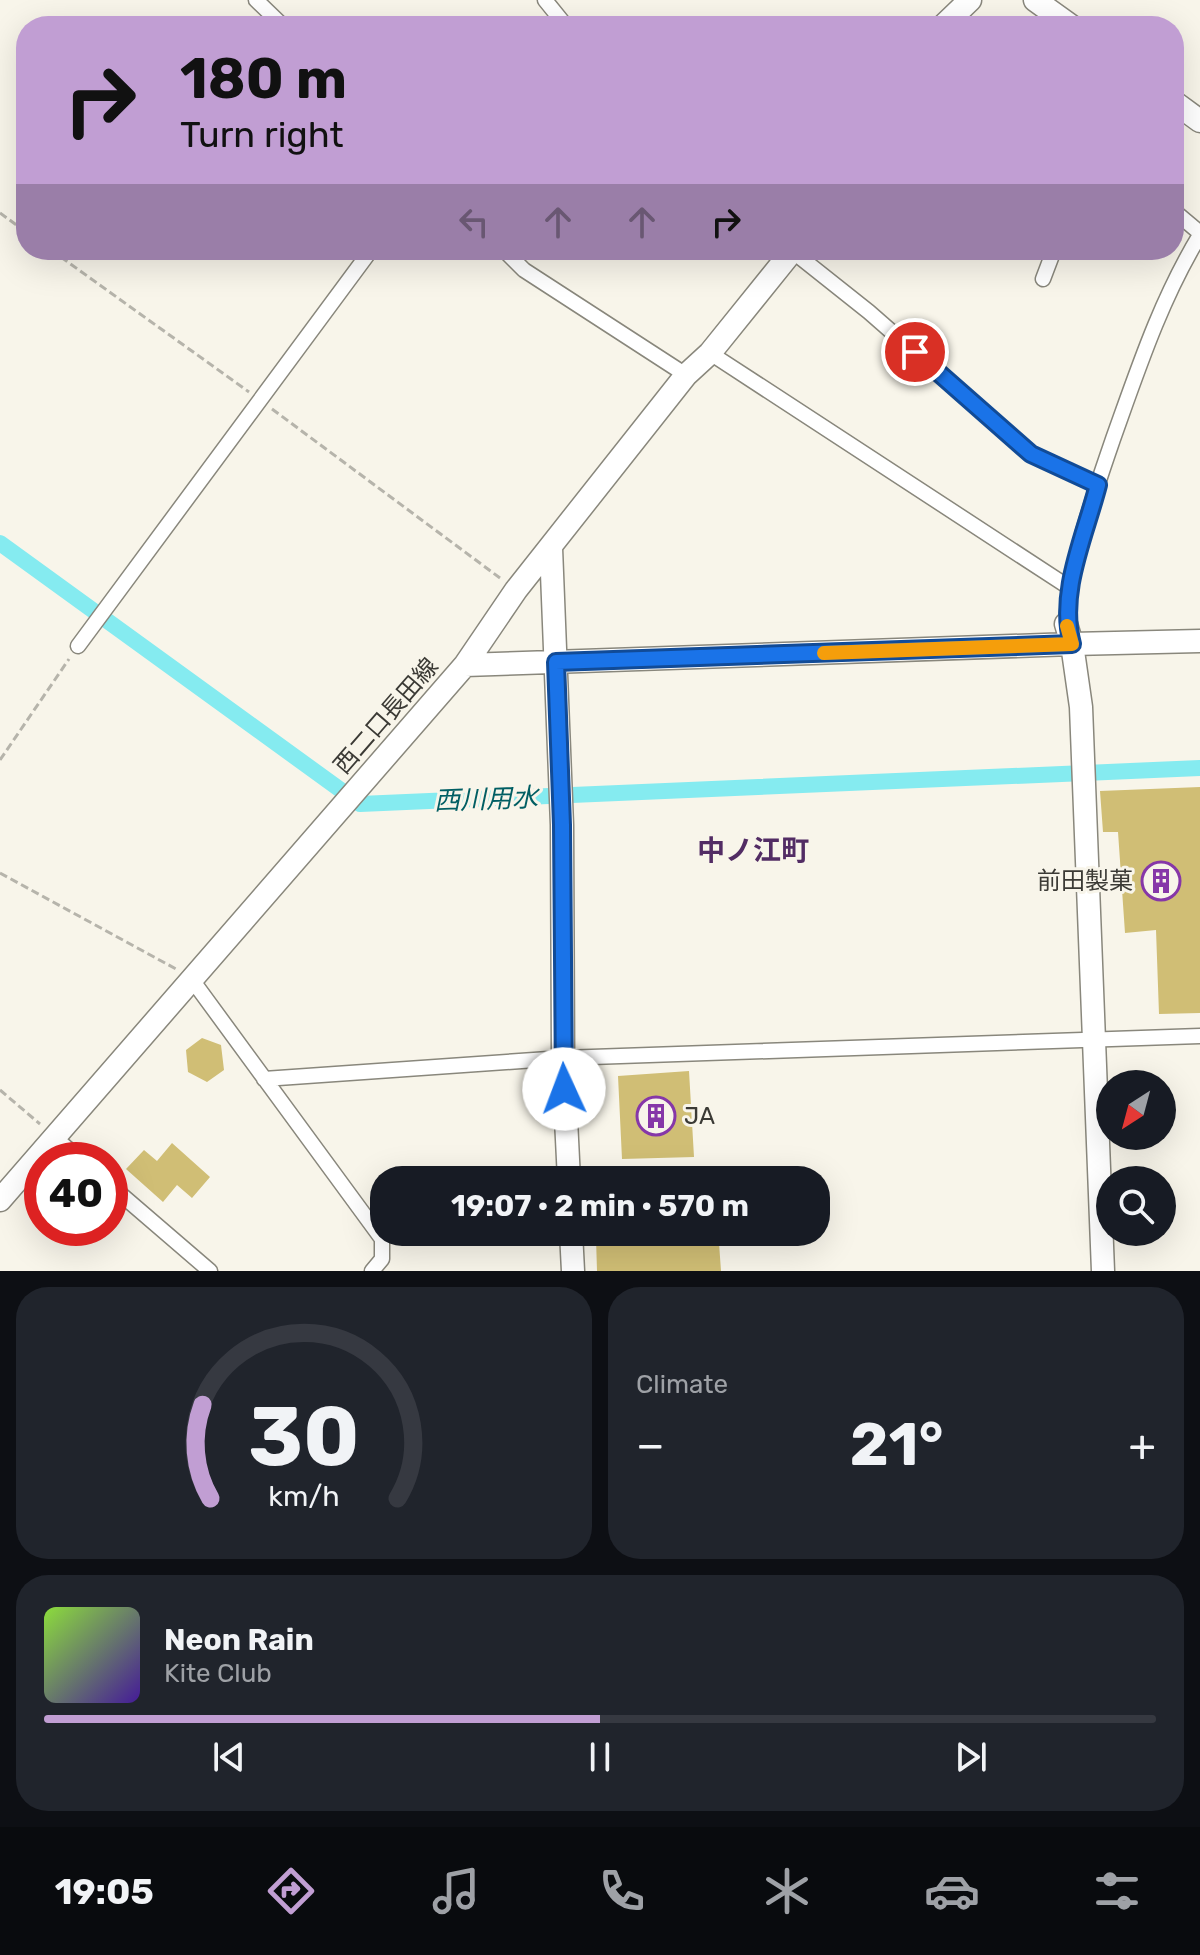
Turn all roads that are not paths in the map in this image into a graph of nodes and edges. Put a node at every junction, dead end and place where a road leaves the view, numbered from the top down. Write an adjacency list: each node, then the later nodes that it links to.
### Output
1 (256, 0): 5 (street)
2 (545, 0): 6 (street)
3 (970, 0): 7 (street)
4 (1035, 0): 8 (street)
5 (273, 16)
6 (558, 16)
7 (953, 16)
8 (1057, 16)
9 (1184, 220): 10 (street)
10 (1200, 234): 19 (street)
11 (364, 260): 24 (street)
12 (514, 260): 18 (street)
13 (784, 260): 17 (street, 西二口長田線)
14 (804, 260): 19 (street)
15 (1050, 260): 16 (street)
16 (1043, 279)
17 (710, 353): 18 (street, 西二口長田線); 21 (street)
18 (686, 375): 20 (street, 西二口長田線)
19 (1098, 485): 21 (street)
20 (551, 548): 25 (street); 26 (street, 西二口長田線)
21 (1070, 588): 22 (street)
22 (1069, 634): 23 (street); 25 (street); 29 (street)
23 (1200, 641)
24 (78, 646)
25 (556, 662): 26 (street); 30 (street)
26 (465, 665): 27 (street, 西二口長田線)
27 (190, 977): 31 (street); 32 (street, 西二口長田線)
28 (1200, 1036): 29 (street)
29 (1094, 1040): 30 (street); 41 (street)
30 (563, 1058): 31 (street); 34 (street)
31 (264, 1079): 39 (street)
32 (54, 1137): 33 (street); 35 (street, 西二口長田線)
33 (60, 1142)
34 (568, 1166)
35 (0, 1200)
36 (128, 1200): 38 (street)
37 (572, 1246): 40 (street)
38 (210, 1271)
39 (372, 1271)
40 (573, 1271)
41 (1103, 1271)

